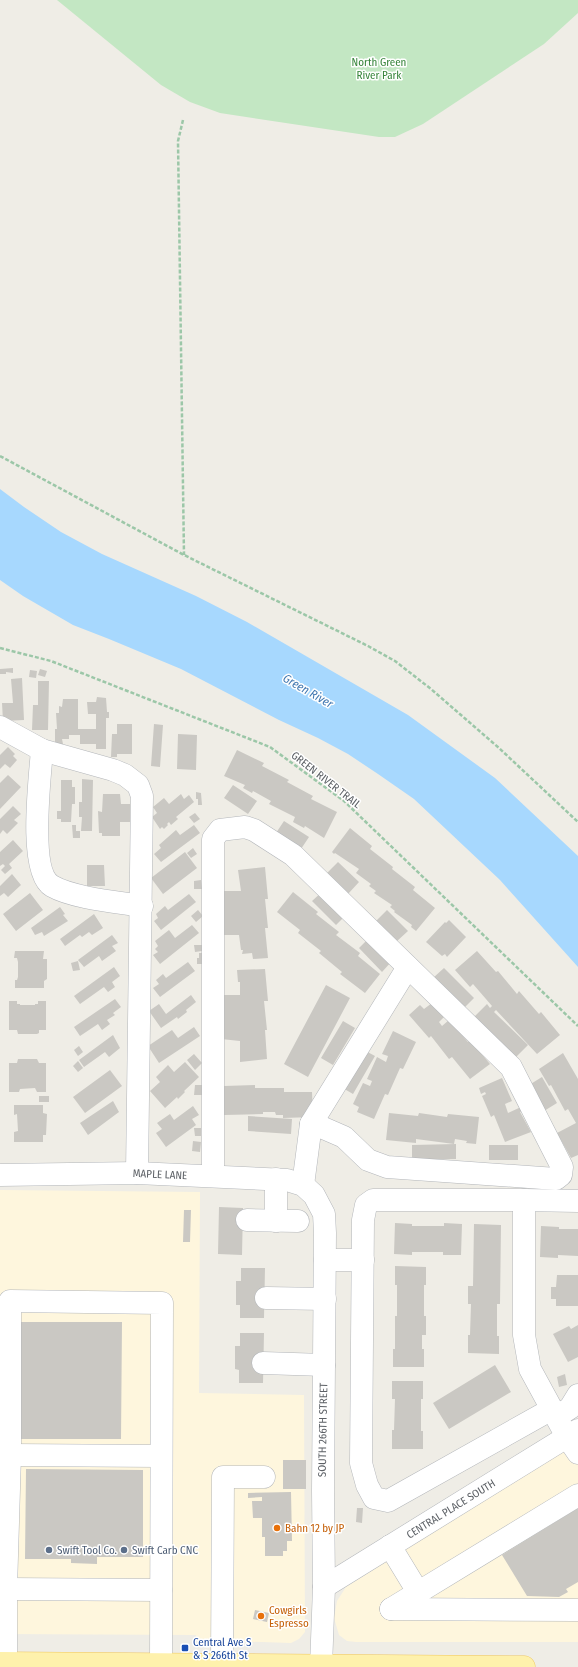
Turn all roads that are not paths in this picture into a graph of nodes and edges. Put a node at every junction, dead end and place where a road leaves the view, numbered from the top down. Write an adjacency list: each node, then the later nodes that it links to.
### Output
1 (0, 727): 2 (street)
2 (42, 750): 3 (street); 3 (street)
3 (142, 906): 6 (street)
4 (408, 967): 5 (street); 5 (street); 8 (street)
5 (311, 1124): 10 (street)
6 (137, 1174): 7 (street, MAPLE LANE); 8 (street, MAPLE LANE)
7 (0, 1175)
8 (213, 1176): 9 (street, MAPLE LANE)
9 (276, 1179): 10 (street, MAPLE LANE); 14 (street)
10 (309, 1190): 16 (street, SOUTH 266TH STREET)
11 (524, 1200): 12 (street); 17 (street); 23 (street)
12 (578, 1201)
13 (246, 1220): 14 (street)
14 (276, 1221): 15 (street)
15 (298, 1221)
16 (325, 1260): 17 (street); 19 (street, SOUTH 266TH STREET)
17 (363, 1260): 23 (street)
18 (266, 1298): 19 (street)
19 (325, 1299): 21 (street, SOUTH 266TH STREET)
20 (264, 1363): 21 (street)
21 (324, 1365): 30 (street, SOUTH 266TH STREET)
22 (578, 1395): 23 (street)
23 (554, 1413): 24 (street)
24 (574, 1440): 29 (street, CENTRAL PLACE SOUTH)
25 (10, 1455): 26 (street); 26 (street); 31 (street)
26 (162, 1456): 32 (street)
27 (264, 1477): 36 (street)
28 (578, 1495): 33 (street)
29 (390, 1546): 30 (street, CENTRAL PLACE SOUTH); 33 (street)
30 (324, 1587): 40 (street, SOUTH 266TH STREET)
31 (6, 1589): 32 (street); 35 (street)
32 (161, 1590): 38 (street)
33 (418, 1592): 34 (street)
34 (578, 1610)
35 (3, 1663): 37 (main road)
36 (222, 1664): 38 (main road); 39 (main road)
37 (93, 1665): 38 (main road)
38 (181, 1665)
39 (260, 1666): 40 (main road)
40 (321, 1666): 41 (main road)
41 (524, 1667)

